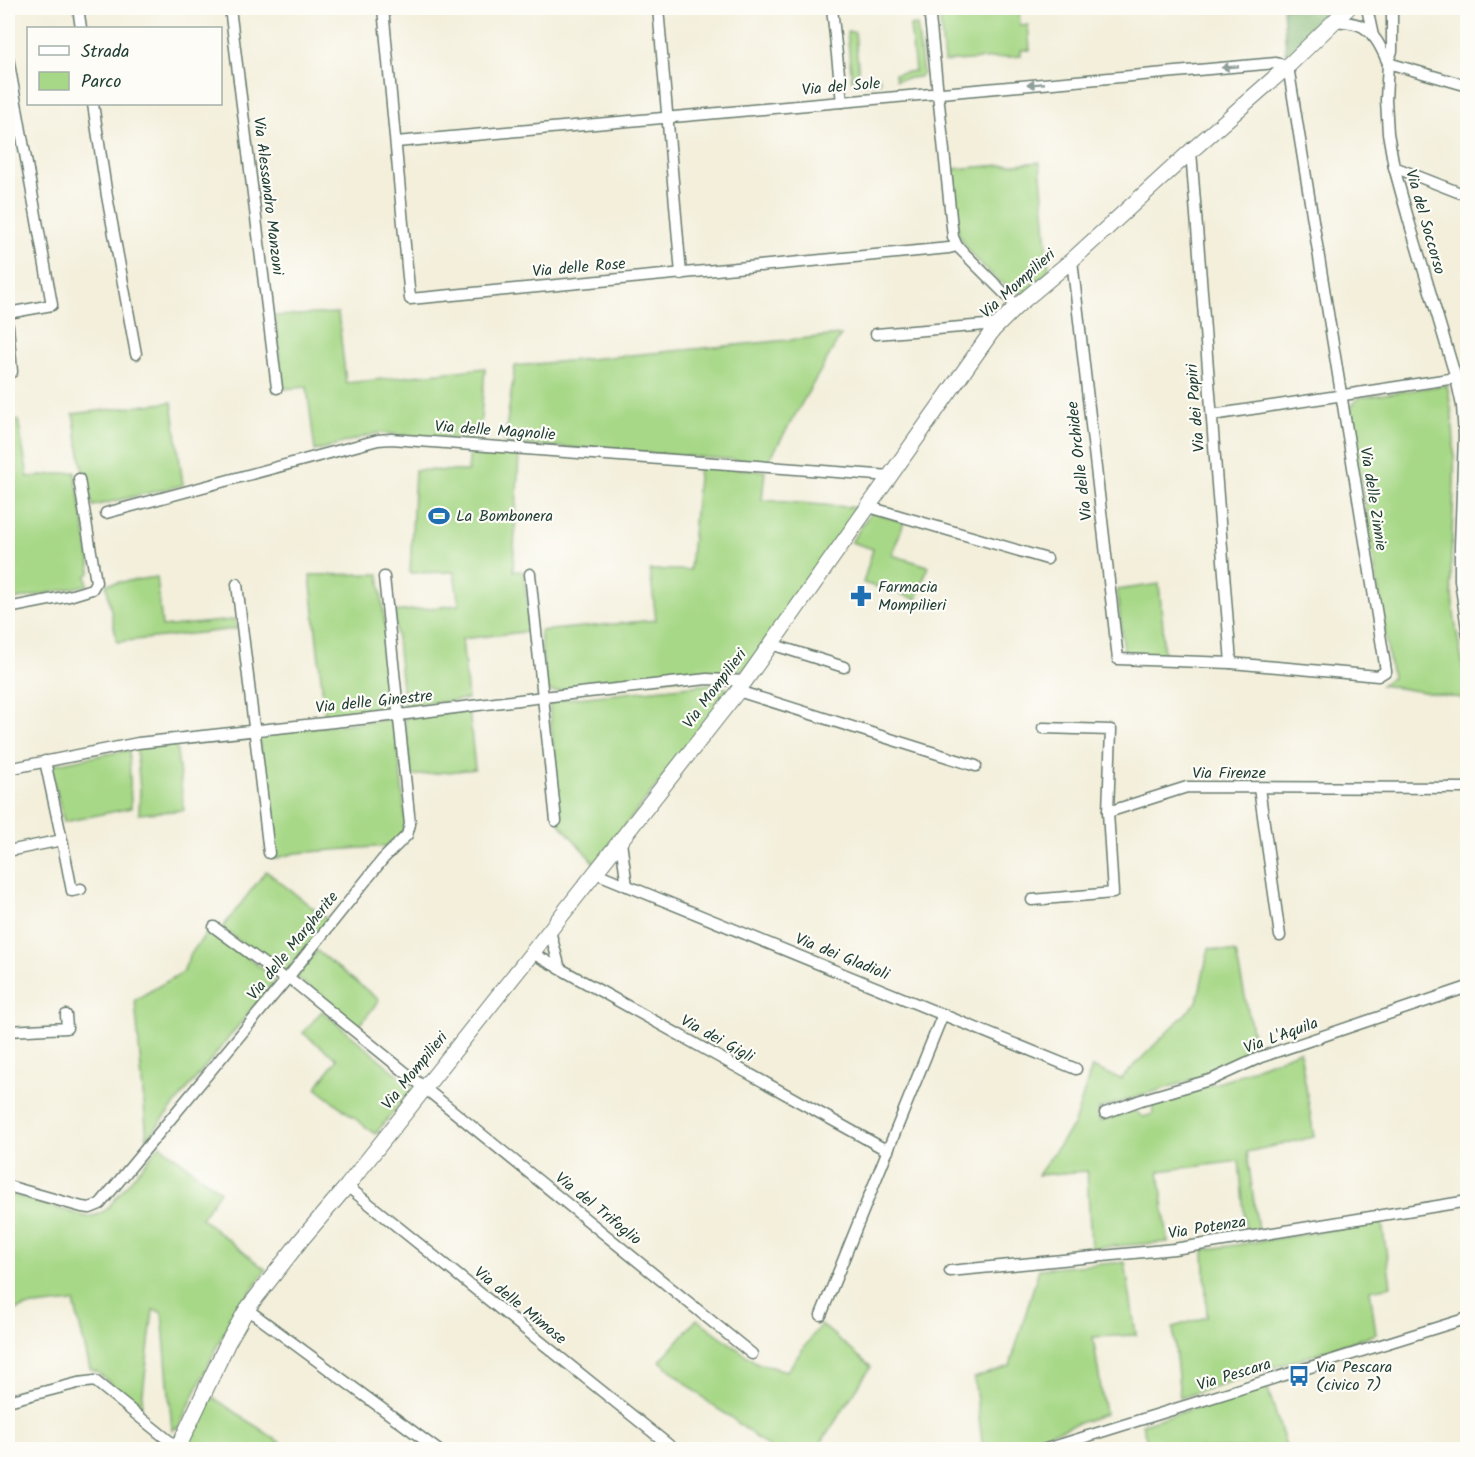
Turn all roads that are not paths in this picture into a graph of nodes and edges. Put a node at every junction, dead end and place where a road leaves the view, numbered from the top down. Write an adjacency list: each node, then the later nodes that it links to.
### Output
1 (78, 8): 11 (street)
2 (230, 8): 36 (street, Via Alessandro Manzoni)
3 (383, 8): 21 (street, Via delle Rose)
4 (658, 8): 20 (street)
5 (832, 8): 18 (street)
6 (929, 8): 17 (street)
7 (1348, 8): 10 (street, Via Mompilieri)
8 (1367, 8): 12 (street)
9 (1391, 9): 14 (street, Via del Soccorso)
10 (1335, 21): 12 (street); 15 (street, Via Mompilieri)
11 (81, 27)
12 (1373, 36): 14 (street)
13 (8, 58): 29 (street)
14 (1388, 63): 16 (street); 23 (street, Via del Soccorso)
15 (1288, 66): 17 (street, Via del Sole, one-way to 17); 22 (street, Via Mompilieri); 37 (street, Via delle Zinnie)
16 (1467, 86)
17 (938, 93): 18 (street, Via del Sole); 25 (street)
18 (842, 102): 20 (street, Via del Sole)
19 (93, 105): 33 (street)
20 (668, 118): 21 (street, Via del Sole); 27 (street)
21 (396, 142): 27 (street, Via delle Rose)
22 (1191, 151): 26 (street, Via Mompilieri); 39 (street, Via dei Papiri)
23 (1394, 168): 24 (street); 35 (street, Via del Soccorso)
24 (1467, 196)
25 (957, 246): 27 (street, Via delle Rose); 28 (street)
26 (1072, 260): 28 (street, Via Mompilieri); 52 (street, Via delle Orchidee)
27 (681, 274)
28 (1017, 306): 30 (street, Via Mompilieri)
29 (8, 313)
30 (999, 324): 32 (street); 40 (street, Via Mompilieri)
31 (8, 326): 34 (street)
32 (876, 334)
33 (136, 354)
34 (12, 372)
35 (1455, 378): 37 (street); 38 (street, Via del Soccorso)
36 (277, 388)
37 (1341, 395): 39 (street); 53 (street, Via delle Zinnie)
38 (1465, 407): 49 (street, Via del Soccorso)
39 (1212, 415): 53 (street, Via dei Papiri)
40 (891, 476): 42 (street, Via Mompilieri); 43 (street, Via delle Magnolie)
41 (79, 479): 48 (street)
42 (869, 507): 44 (street); 51 (street, Via Mompilieri)
43 (106, 513)
44 (1047, 559)
45 (530, 574): 56 (street)
46 (384, 577): 57 (street, Via delle Margherite)
47 (237, 584): 59 (street)
48 (8, 608)
49 (1465, 610): 50 (street, Via del Soccorso)
50 (1467, 636)
51 (771, 644): 54 (street); 55 (street, Via Mompilieri)
52 (1118, 659): 53 (street, Via delle Zinnie)
53 (1231, 663)
54 (844, 667)
55 (742, 686): 56 (street, Via delle Ginestre); 61 (street, Via delle Ginestre); 68 (street, Via Mompilieri)
56 (543, 696): 57 (street, Via delle Ginestre); 66 (street)
57 (399, 715): 59 (street, Via delle Ginestre); 80 (street, Via delle Margherite)
58 (1043, 728): 65 (street)
59 (254, 730): 60 (street, Via delle Ginestre); 70 (street)
60 (45, 761): 62 (street, Via delle Ginestre); 67 (street)
61 (976, 766)
62 (8, 769)
63 (1259, 788): 64 (street, Via Firenze); 65 (street, Via Firenze); 77 (street)
64 (1467, 788)
65 (1108, 812): 74 (street)
66 (556, 821)
67 (62, 840): 69 (street); 73 (street)
68 (621, 842): 71 (street, Via Mompilieri); 72 (street)
69 (8, 851)
70 (269, 853)
71 (596, 873): 72 (street, Via dei Gladioli); 76 (street, Via Mompilieri)
72 (627, 886): 82 (street, Via dei Gladioli)
73 (81, 889)
74 (1032, 900)
75 (214, 927): 80 (street, Via del Trifoglio)
76 (550, 932): 78 (street, Via Mompilieri); 79 (street)
77 (1280, 936)
78 (532, 953): 79 (street, Via dei Gigli); 86 (street, Via Mompilieri)
79 (560, 969): 88 (street, Via dei Gigli)
80 (287, 979): 86 (street, Via del Trifoglio); 89 (street, Via delle Margherite)
81 (1467, 987): 87 (street, Via L'Aquila)
82 (943, 1014): 85 (street, Via dei Gladioli); 88 (street)
83 (66, 1015): 84 (street)
84 (8, 1031)
85 (1076, 1069)
86 (425, 1089): 90 (street, Via Mompilieri); 96 (street, Via del Trifoglio)
87 (1105, 1113)
88 (888, 1151): 94 (street)
89 (8, 1186)
90 (347, 1186): 93 (street, Via Mompilieri); 100 (street, Via delle Mimose)
91 (1467, 1201): 92 (street, Via Potenza)
92 (950, 1271)
93 (247, 1309): 98 (street, Via Mompilieri); 99 (street)
94 (821, 1315)
95 (1467, 1318): 101 (street, Via Pescara)
96 (752, 1354)
97 (8, 1401): 98 (street)
98 (177, 1449)
99 (438, 1449)
100 (675, 1449)
101 (1043, 1449)

